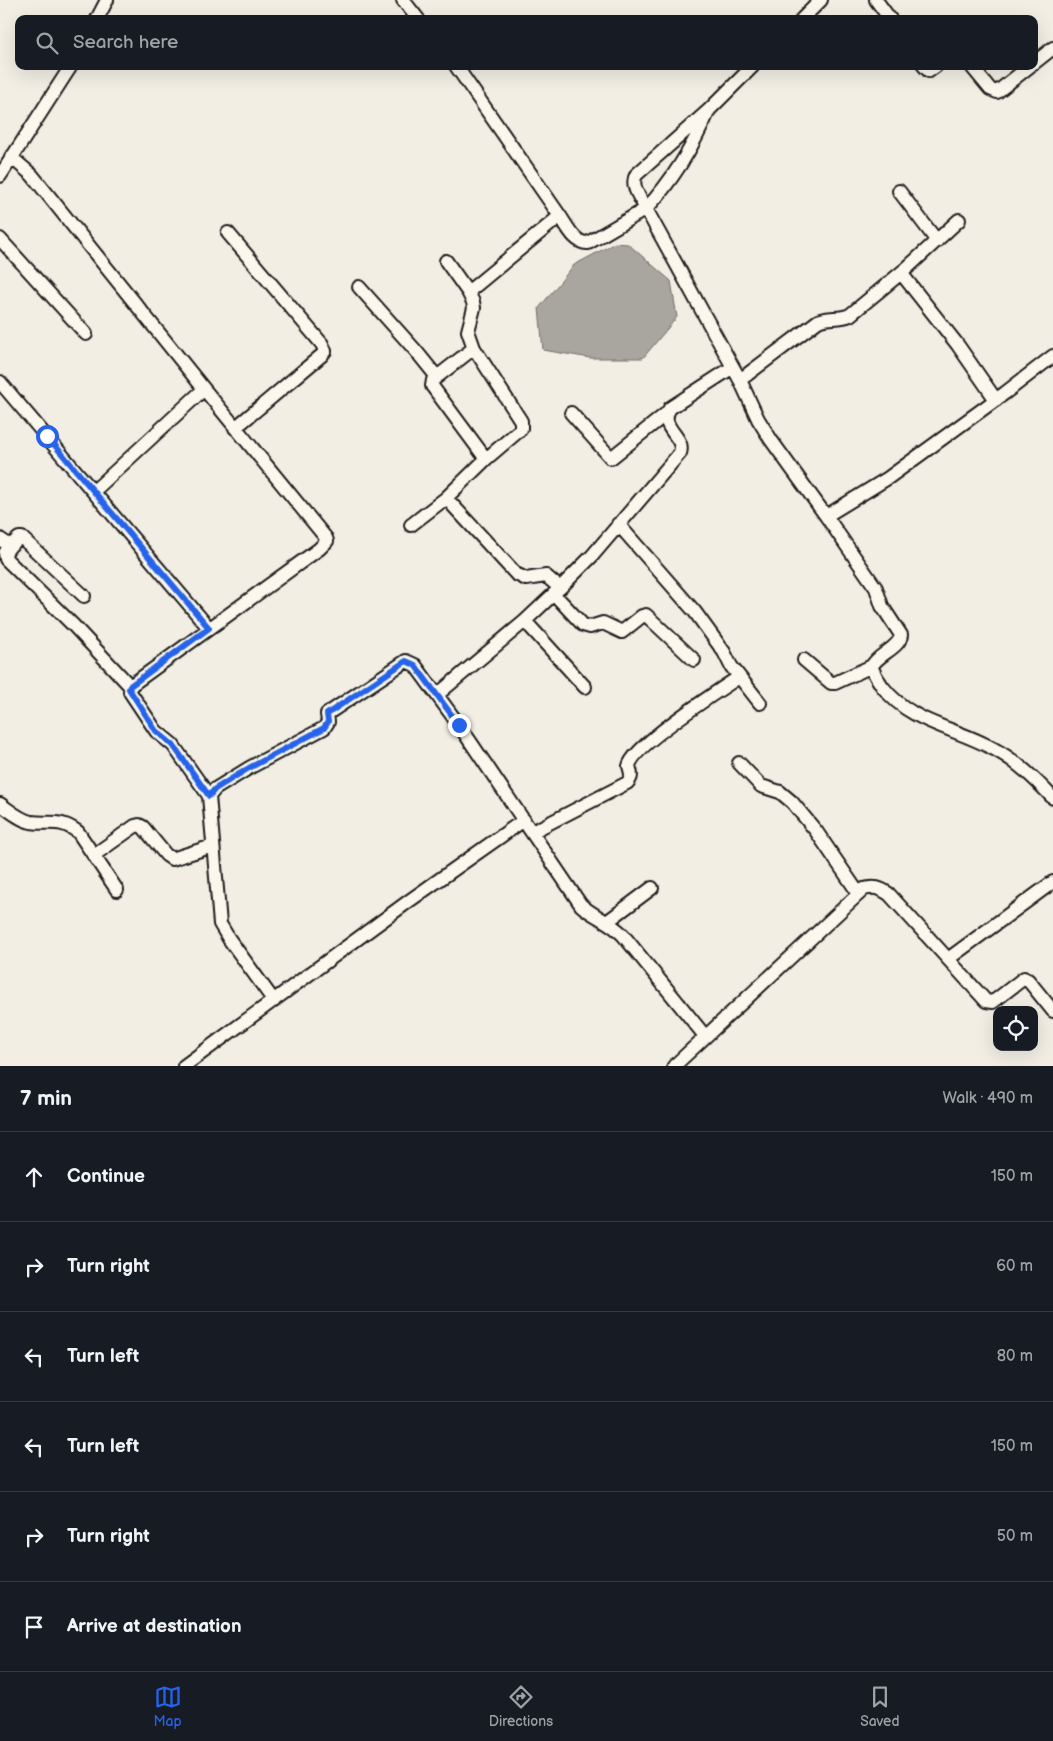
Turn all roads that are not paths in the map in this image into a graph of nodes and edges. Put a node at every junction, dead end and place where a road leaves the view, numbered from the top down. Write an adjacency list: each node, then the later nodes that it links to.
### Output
1 (107, 0): 5 (street)
2 (821, 0): 7 (street)
3 (876, 0): 8 (street)
4 (406, 1): 6 (street)
5 (99, 15)
6 (415, 15)
7 (806, 15)
8 (887, 15)
9 (1053, 48): 10 (street)
10 (1038, 60)
11 (68, 70): 17 (street)
12 (459, 70): 21 (street)
13 (749, 70): 16 (street)
14 (974, 70): 15 (street)
15 (1025, 70)
16 (709, 110): 20 (street); 20 (street)
17 (11, 157): 18 (street); 37 (street)
18 (0, 176)
19 (899, 190): 25 (street)
20 (646, 210): 21 (street); 33 (street)
21 (560, 216): 29 (street)
22 (959, 220): 25 (street)
23 (228, 233): 41 (street)
24 (0, 239): 30 (street)
25 (936, 241): 27 (street)
26 (446, 261): 29 (street)
27 (901, 273): 35 (street); 38 (street)
28 (359, 287): 34 (street)
29 (468, 292): 31 (street)
30 (86, 334)
31 (474, 348): 34 (street); 42 (street)
32 (1053, 356): 38 (street)
33 (733, 367): 35 (street); 40 (street)
34 (437, 377): 42 (street)
35 (740, 380): 45 (street)
36 (0, 382): 43 (street)
37 (204, 389): 41 (street); 43 (street)
38 (996, 400): 45 (street)
39 (571, 412): 40 (street)
40 (667, 413): 46 (street)
41 (235, 428): 52 (street)
42 (486, 459): 44 (street)
43 (94, 491): 52 (street)
44 (446, 498): 47 (street); 49 (street)
45 (826, 516): 55 (street)
46 (618, 524): 49 (street); 56 (street)
47 (411, 525)
48 (5, 542): 50 (street); 57 (street)
49 (557, 591): 51 (street); 53 (street)
50 (84, 596)
51 (525, 621): 58 (street); 59 (street)
52 (209, 628): 57 (street)
53 (694, 660)
54 (804, 660): 55 (street)
55 (872, 666): 63 (street)
56 (739, 677): 60 (street); 66 (street)
57 (130, 686): 62 (street)
58 (584, 687)
59 (437, 695): 62 (street); 65 (street)
60 (760, 703)
61 (739, 763): 72 (street)
62 (209, 796): 67 (street)
63 (1053, 798)
64 (0, 804): 68 (street)
65 (524, 820): 66 (street); 75 (street)
66 (532, 832): 73 (street)
67 (213, 846): 68 (street); 75 (street)
68 (94, 855): 71 (street)
69 (1053, 882): 74 (street)
70 (652, 888): 73 (street)
71 (117, 890)
72 (859, 894): 74 (street); 77 (street)
73 (608, 921): 77 (street)
74 (948, 959): 76 (street)
75 (274, 1001): 78 (street)
76 (1053, 1011)
77 (705, 1036): 79 (street)
78 (184, 1066)
79 (674, 1066)

